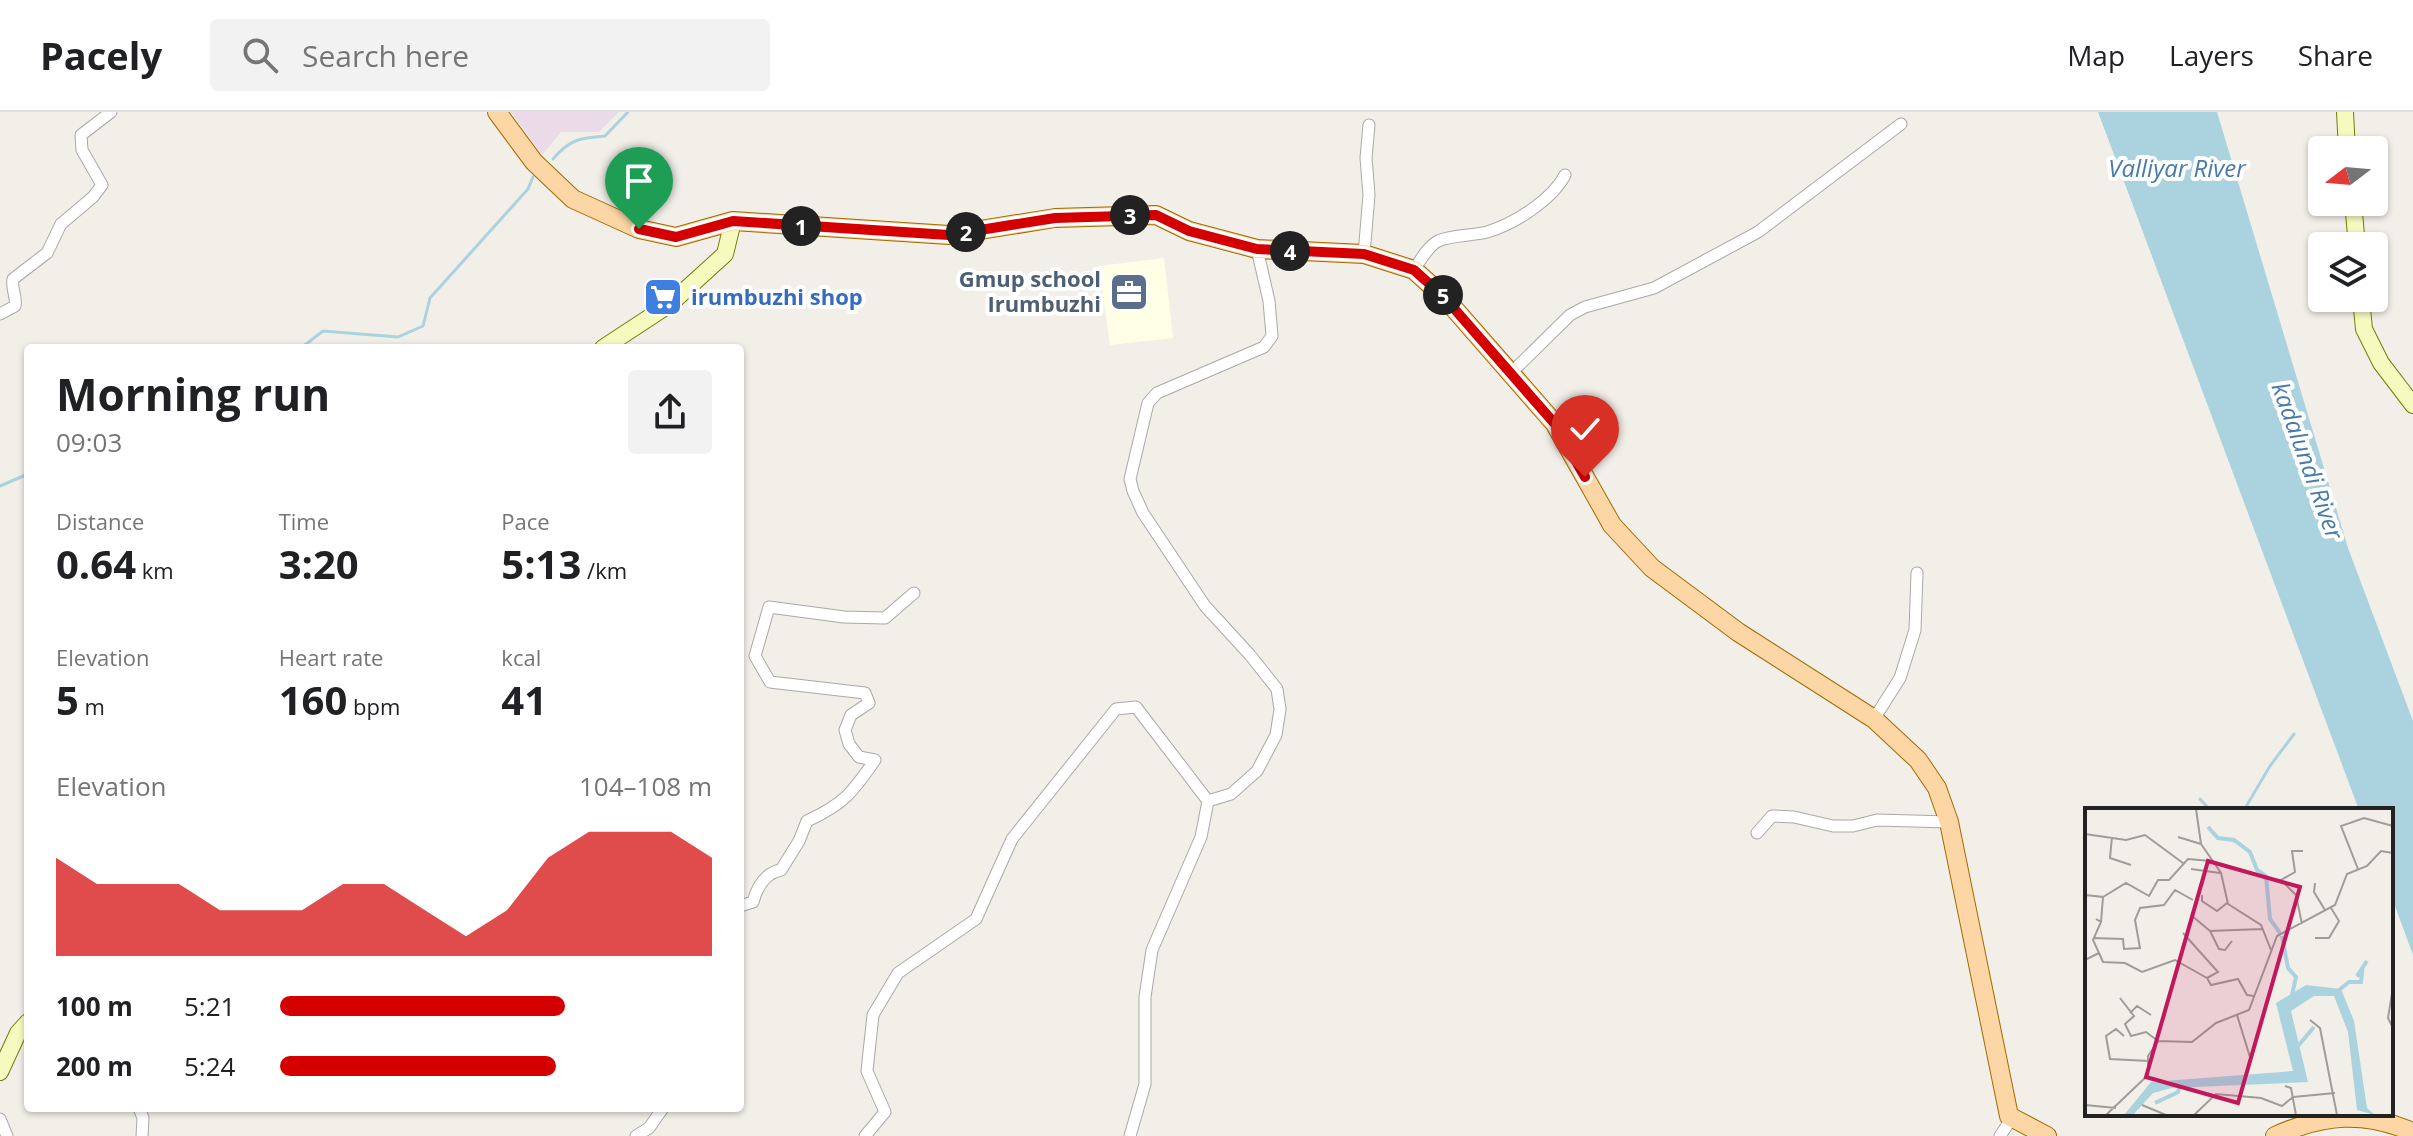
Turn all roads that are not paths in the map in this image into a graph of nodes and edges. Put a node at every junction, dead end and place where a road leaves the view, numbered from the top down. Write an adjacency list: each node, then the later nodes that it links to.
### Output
1 (111, 112): 13 (street)
2 (497, 112): 8 (main road)
3 (2345, 112): 6 (main road)
4 (1901, 124): 15 (street)
5 (1369, 125): 10 (street)
6 (2346, 136)
7 (1565, 175): 11 (street)
8 (733, 221): 9 (main road); 14 (main road)
9 (1257, 249): 10 (main road); 20 (street)
10 (1364, 254): 11 (main road)
11 (1414, 270): 15 (main road)
12 (2362, 312): 16 (main road)
13 (0, 314)
14 (609, 344)
15 (1510, 374): 19 (main road)
16 (2413, 405)
17 (1917, 573): 19 (street)
18 (914, 593): 23 (street)
19 (1874, 719): 21 (main road)
20 (1208, 801): 34 (street); 35 (street)
21 (1949, 822): 22 (street); 28 (main road)
22 (1757, 833)
23 (744, 905)
24 (24, 1026): 25 (main road)
25 (0, 1072)
26 (141, 1112): 32 (street)
27 (660, 1112): 33 (street)
28 (2012, 1118): 36 (street); 37 (main road)
29 (0, 1119): 31 (street)
30 (2413, 1132): 38 (main road)
31 (7, 1136)
32 (142, 1136)
33 (636, 1136)
34 (865, 1136)
35 (1130, 1136)
36 (2000, 1136)
37 (2047, 1136)
38 (2275, 1136)

